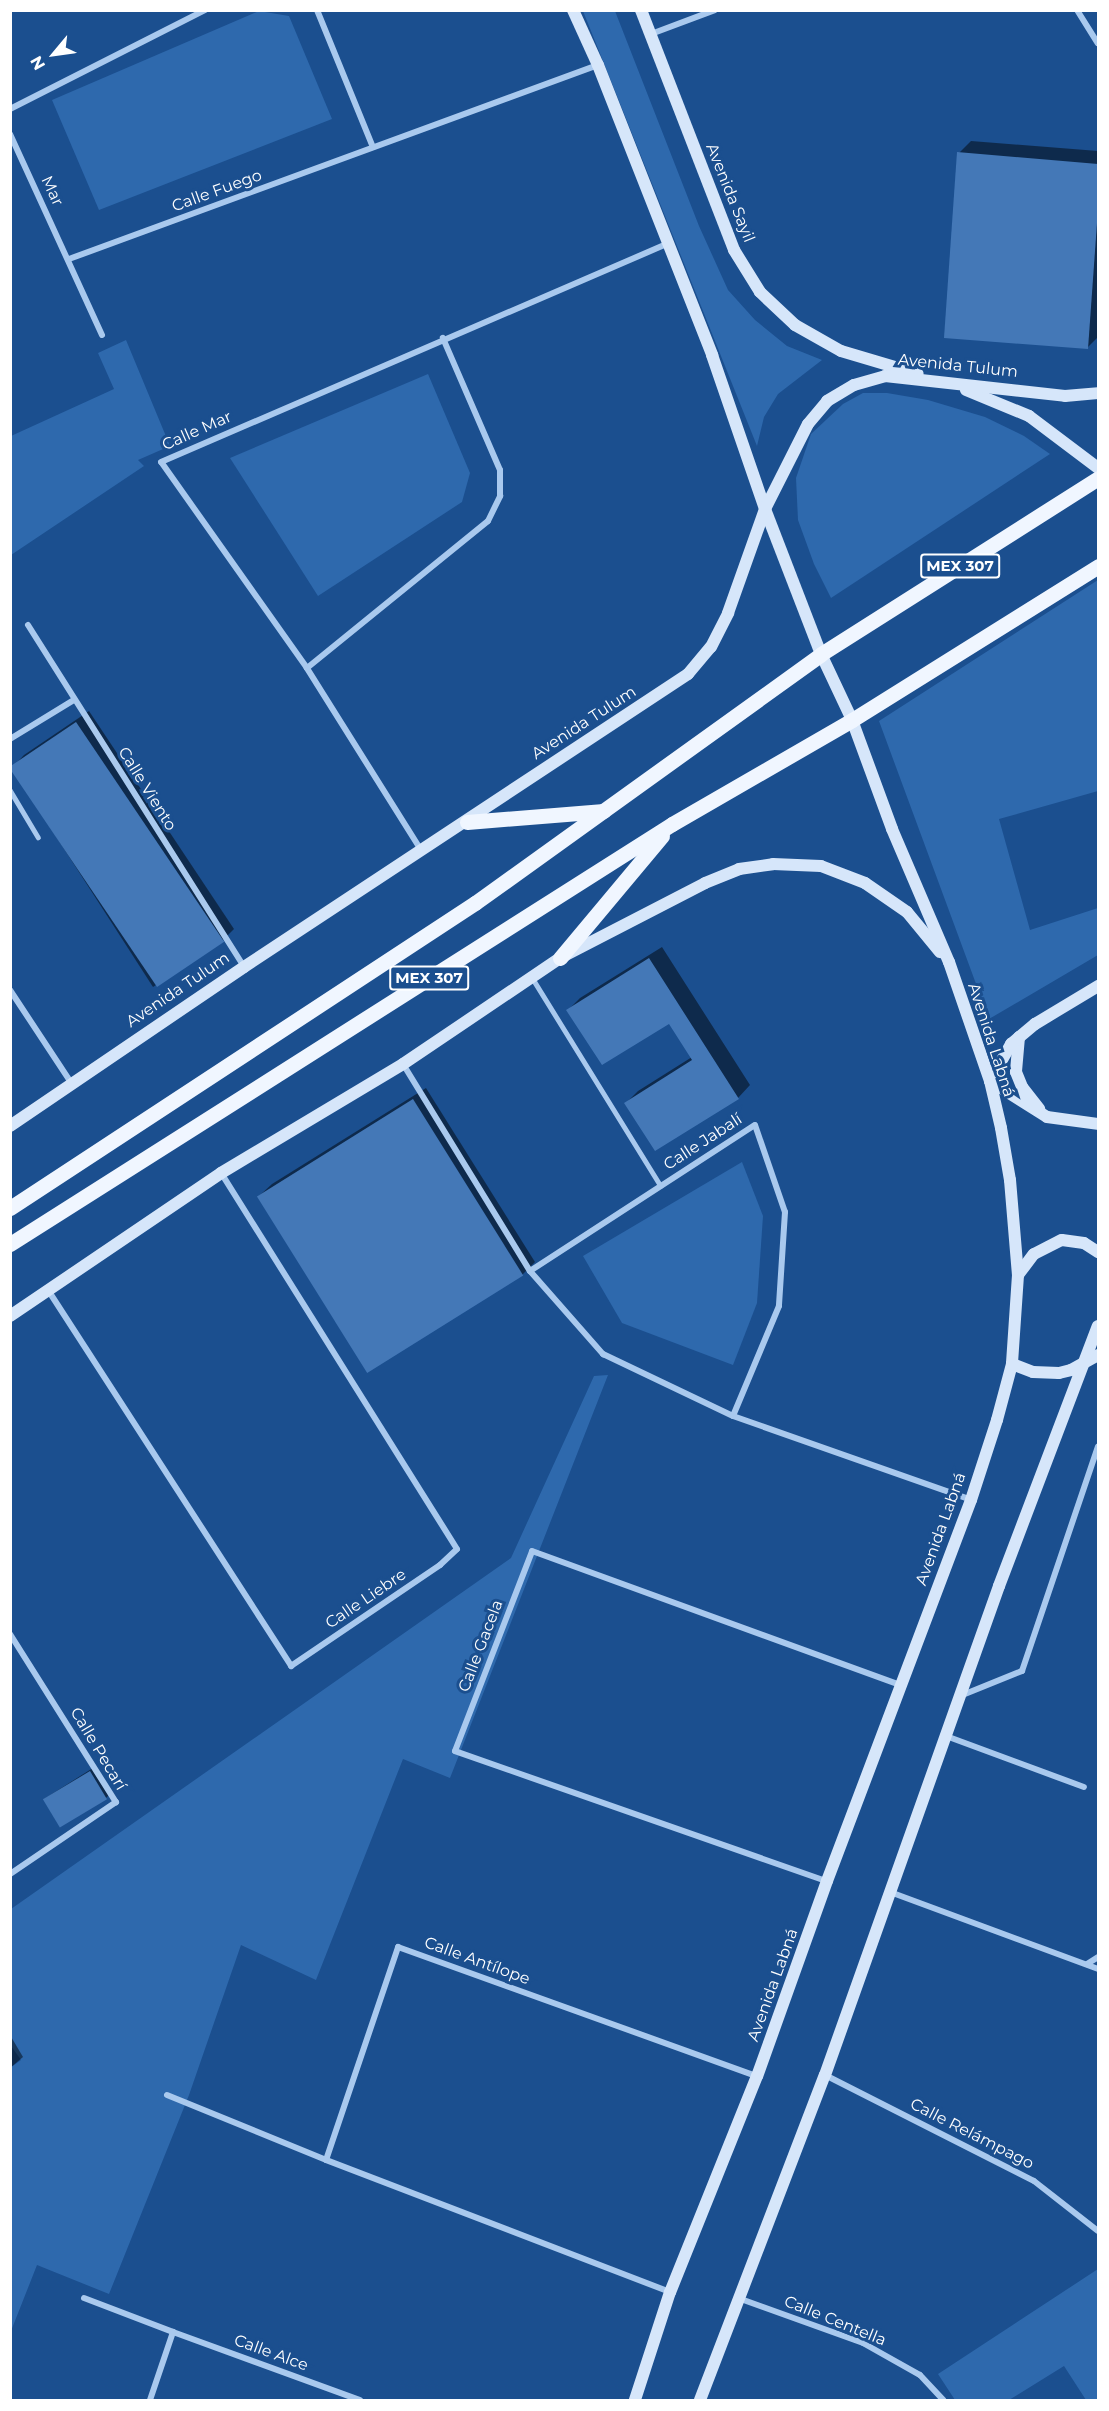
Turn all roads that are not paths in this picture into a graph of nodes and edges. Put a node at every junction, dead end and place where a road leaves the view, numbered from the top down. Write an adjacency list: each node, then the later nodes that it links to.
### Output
1 (205, 10): 10 (street)
2 (317, 10): 12 (street)
3 (573, 10): 9 (street)
4 (641, 10): 7 (street, Avenida Sayil)
5 (715, 10): 7 (street)
6 (1077, 10): 8 (street)
7 (651, 34): 17 (street, Avenida Sayil)
8 (1098, 43)
9 (598, 65): 12 (street, Calle Fuego); 13 (street)
10 (10, 109)
11 (10, 134): 14 (street, Mar)
12 (373, 147): 14 (street, Calle Fuego)
13 (669, 243): 16 (street, Calle Mar); 21 (street)
14 (69, 259): 15 (street)
15 (102, 335)
16 (443, 338): 25 (street); 25 (street, Calle Mar)
17 (953, 385): 18 (street, Avenida Tulum); 19 (street, Avenida Sayil); 21 (street, Avenida Tulum)
18 (1098, 393)
19 (1098, 468)
20 (1098, 478): 24 (main road, MEX 307)
21 (765, 509): 24 (street); 31 (street, Avenida Tulum)
22 (1098, 566): 27 (main road, MEX 307)
23 (28, 625): 26 (street, Calle Viento)
24 (821, 654): 27 (street, Avenida Labná); 30 (main road, MEX 307)
25 (307, 668): 34 (street, Calle Mar)
26 (74, 700): 28 (street); 37 (street, Calle Viento)
27 (852, 720): 32 (main road, MEX 307); 36 (street, Avenida Labná)
28 (10, 739)
29 (11, 792): 33 (lane)
30 (604, 811): 31 (main road); 50 (main road, MEX 307)
31 (467, 822): 34 (street, Avenida Tulum)
32 (672, 824): 35 (main road); 51 (main road, MEX 307)
33 (38, 837)
34 (421, 851): 37 (street, Avenida Tulum)
35 (560, 958): 36 (street); 38 (street)
36 (949, 962): 43 (street, Avenida Labná)
37 (244, 967): 44 (street, Avenida Tulum)
38 (531, 977): 42 (street); 49 (lane)
39 (1098, 986): 41 (street)
40 (10, 990): 44 (street)
41 (1019, 1037): 43 (street); 45 (street)
42 (403, 1064): 48 (street); 53 (street)
43 (990, 1081): 45 (street); 54 (street, Avenida Labná)
44 (72, 1085): 47 (street, Avenida Tulum)
45 (1047, 1118): 46 (street)
46 (1098, 1124)
47 (10, 1126)
48 (221, 1173): 55 (street); 55 (street, Calle Liebre)
49 (661, 1186): 53 (street, Calle Jabalí); 61 (street, Calle Jabalí)
50 (10, 1208)
51 (10, 1244)
52 (1098, 1252): 54 (street)
53 (530, 1271): 61 (street)
54 (1018, 1275): 59 (street, Avenida Labná)
55 (48, 1290): 56 (street)
56 (10, 1317)
57 (1098, 1326): 60 (street)
58 (1098, 1355): 60 (street)
59 (1012, 1364): 60 (street); 63 (street, Avenida Labná)
60 (1082, 1365): 66 (street)
61 (733, 1416): 63 (street)
62 (1098, 1447): 66 (street)
63 (970, 1500): 65 (street, Avenida Labná)
64 (10, 1634): 69 (street, Calle Pecarí)
65 (901, 1685): 70 (street, Avenida Labná); 70 (street, Calle Gacela)
66 (960, 1696): 67 (street)
67 (946, 1736): 68 (street); 71 (street)
68 (1083, 1786)
69 (10, 1874)
70 (827, 1881): 76 (street, Avenida Labná)
71 (890, 1892): 73 (street); 75 (street)
72 (1098, 1957): 73 (street)
73 (1087, 1964): 74 (street)
74 (1098, 1969)
75 (825, 2075): 79 (street, Calle Relámpago); 82 (street)
76 (757, 2076): 78 (street, Calle Antílope); 80 (street, Avenida Labná)
77 (167, 2095): 78 (street)
78 (326, 2160): 80 (street)
79 (1098, 2231)
80 (670, 2292): 86 (street, Avenida Labná)
81 (84, 2298): 83 (street, Calle Alce)
82 (738, 2298): 87 (street); 88 (street, Calle Centella)
83 (172, 2332): 84 (street); 85 (street, Calle Alce)
84 (150, 2400)
85 (360, 2400)
86 (635, 2400)
87 (700, 2400)
88 (943, 2400)

